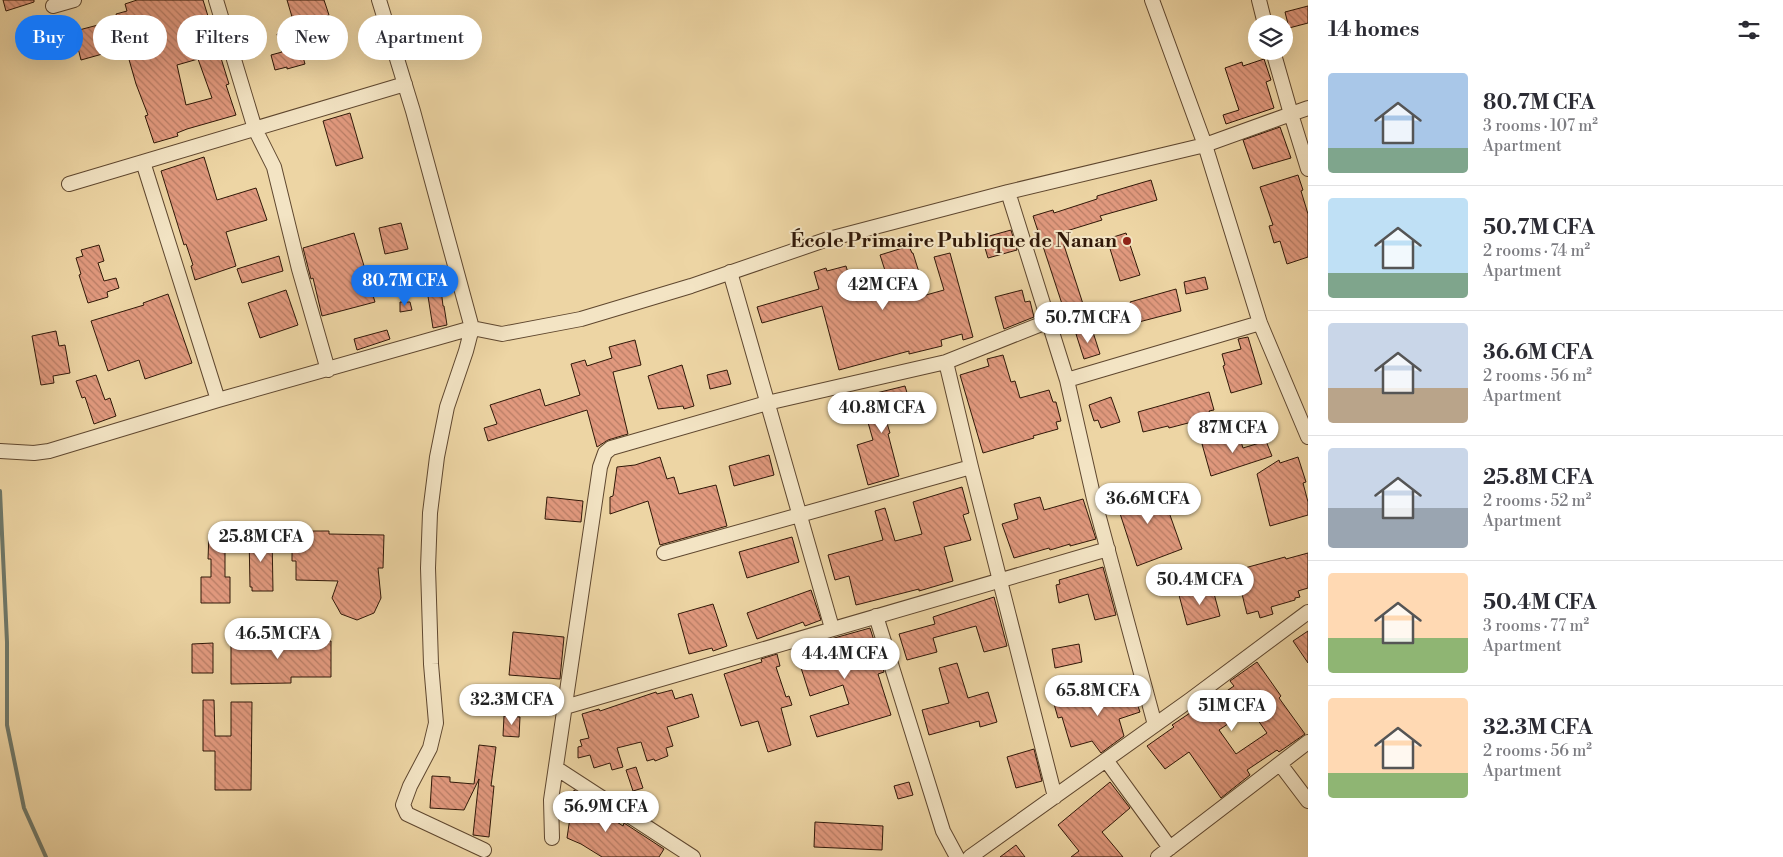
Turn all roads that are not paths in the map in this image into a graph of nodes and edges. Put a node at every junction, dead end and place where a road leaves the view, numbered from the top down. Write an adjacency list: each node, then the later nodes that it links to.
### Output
1 (74, 0): 6 (street)
2 (216, 0): 12 (street)
3 (379, 0): 9 (street)
4 (1152, 0): 13 (street)
5 (1259, 0): 7 (street)
6 (53, 6)
7 (1263, 15)
8 (1276, 60): 11 (street)
9 (405, 84): 12 (street); 21 (street)
10 (1308, 108): 11 (street)
11 (1291, 114): 13 (street); 15 (street)
12 (255, 129): 14 (street); 23 (street)
13 (1205, 145): 17 (street); 20 (street)
14 (143, 162): 16 (street); 25 (street)
15 (1308, 169)
16 (69, 184)
17 (1008, 192): 18 (street); 19 (street)
18 (730, 272): 21 (street); 26 (street)
19 (1049, 322): 22 (street); 24 (street)
20 (1260, 323): 24 (street); 27 (street)
21 (472, 328): 23 (street); 47 (street)
22 (946, 362): 26 (street); 29 (street)
23 (328, 370): 25 (street)
24 (1066, 380): 31 (street)
25 (218, 400): 28 (street)
26 (767, 404): 30 (street); 37 (street)
27 (1308, 437)
28 (0, 451)
29 (971, 467): 30 (street); 33 (street)
30 (799, 515): 32 (street); 36 (street)
31 (1108, 550): 33 (street); 38 (street)
32 (664, 553)
33 (1000, 580): 35 (street); 43 (street)
34 (1308, 612): 38 (street)
35 (876, 616): 36 (street); 49 (street)
36 (832, 628): 37 (street)
37 (565, 707): 42 (street)
38 (1155, 725): 40 (street)
39 (1308, 742): 41 (street)
40 (1106, 760): 43 (street); 46 (street)
41 (1280, 764): 44 (street); 46 (street)
42 (556, 768): 45 (street); 48 (street)
43 (1055, 797): 50 (street)
44 (1308, 801)
45 (552, 838)
46 (1170, 848): 51 (street)
47 (484, 850)
48 (693, 857)
49 (957, 857)
50 (970, 857)
51 (1158, 857)

